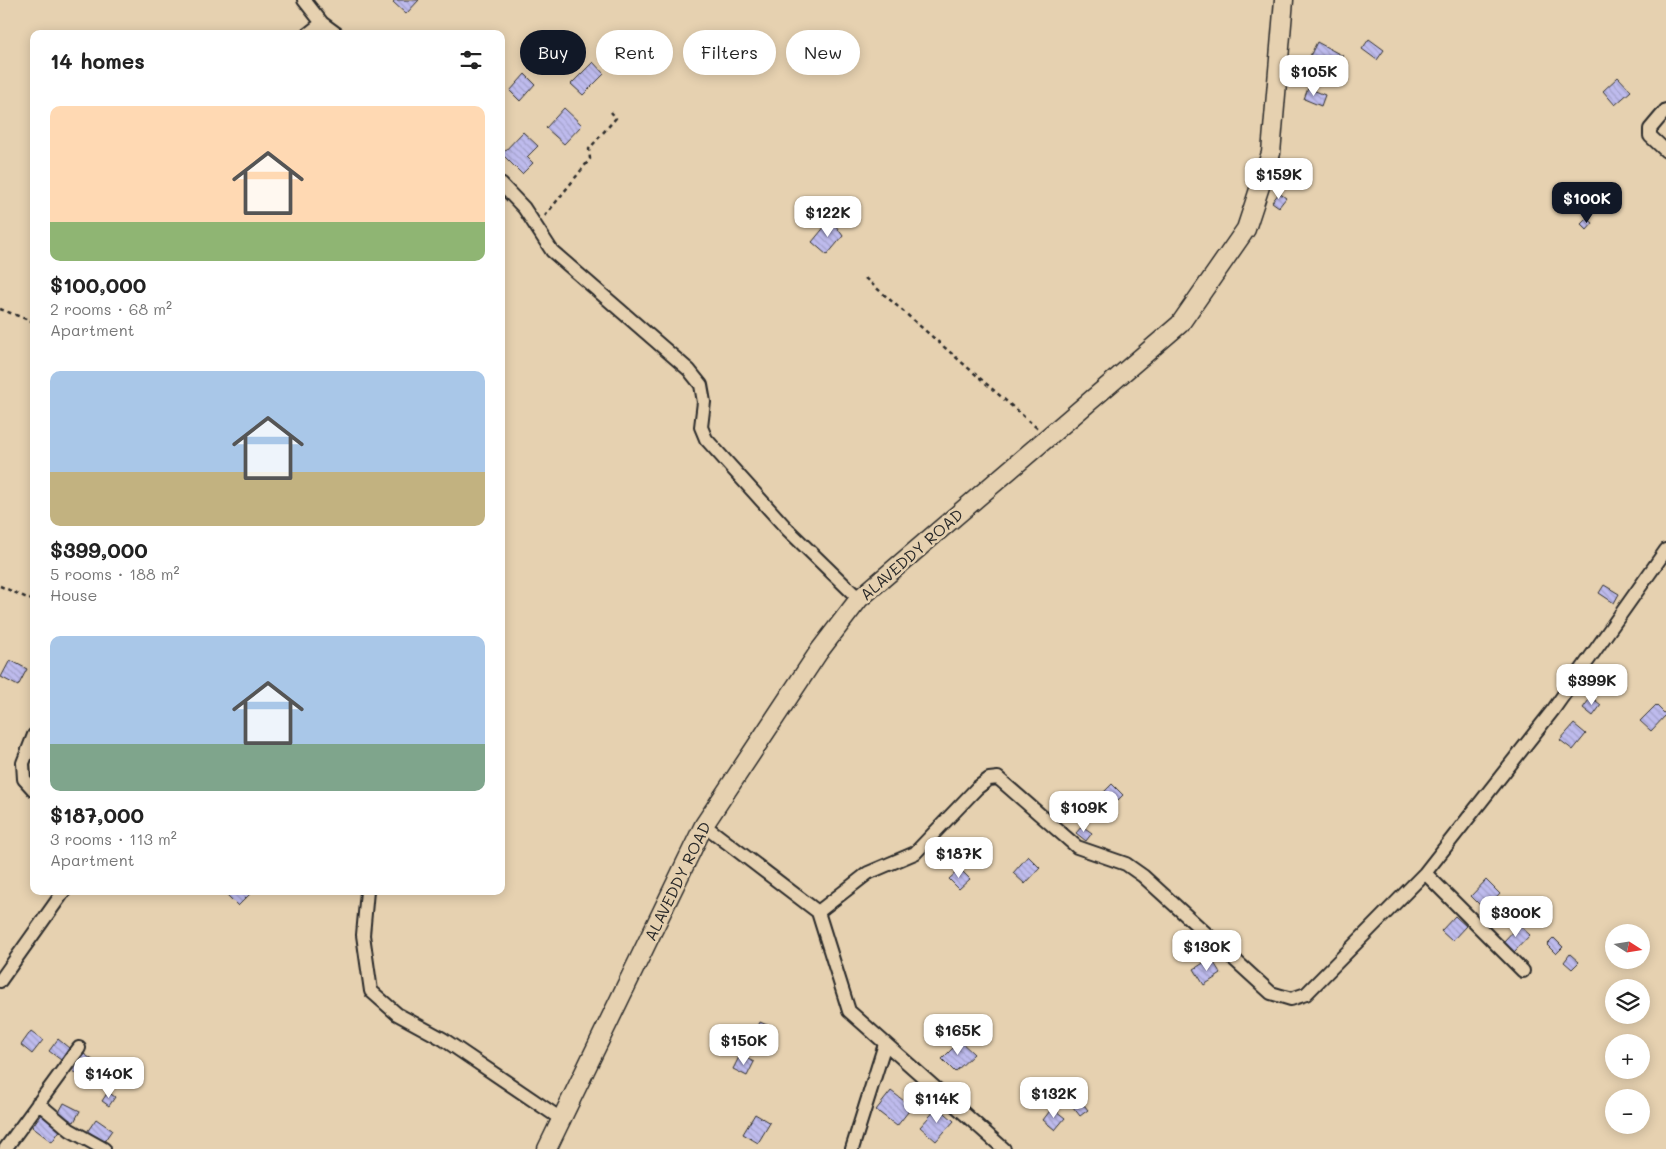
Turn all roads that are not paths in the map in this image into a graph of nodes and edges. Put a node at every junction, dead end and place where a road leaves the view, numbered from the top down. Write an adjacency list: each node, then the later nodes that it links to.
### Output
1 (304, 0): 3 (street)
2 (1284, 0): 10 (street, ALAVEDDY ROAD)
3 (322, 22): 4 (street); 5 (street)
4 (313, 30)
5 (332, 30)
6 (1666, 110): 7 (street)
7 (1666, 151)
8 (505, 188): 10 (street)
9 (1666, 550): 14 (street)
10 (859, 598): 13 (street, ALAVEDDY ROAD)
11 (30, 745): 12 (street)
12 (30, 786)
13 (704, 825): 17 (street); 23 (street, ALAVEDDY ROAD)
14 (1425, 873): 17 (street); 18 (street)
15 (61, 895): 19 (street)
16 (367, 895): 23 (street)
17 (818, 912): 20 (street)
18 (1523, 971)
19 (0, 981)
20 (885, 1044): 24 (street); 28 (street)
21 (79, 1048): 22 (street)
22 (38, 1104): 25 (street); 26 (street)
23 (561, 1119): 27 (street, ALAVEDDY ROAD)
24 (1002, 1148)
25 (6, 1149)
26 (104, 1149)
27 (547, 1149)
28 (852, 1149)

